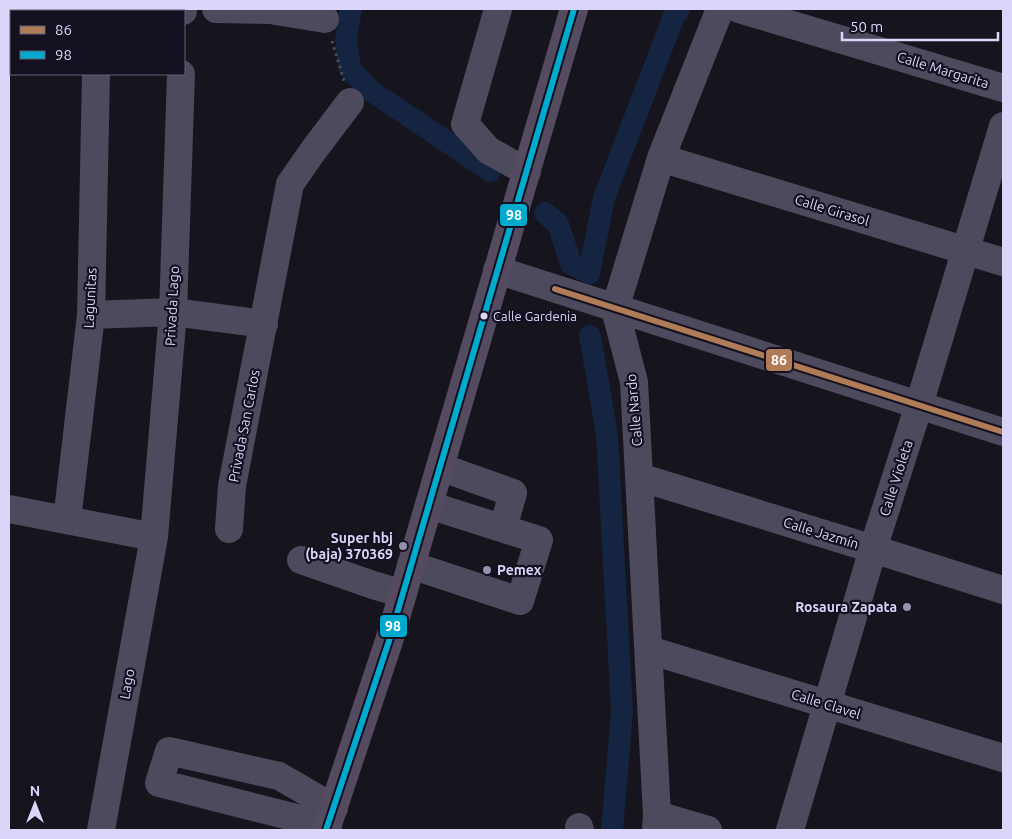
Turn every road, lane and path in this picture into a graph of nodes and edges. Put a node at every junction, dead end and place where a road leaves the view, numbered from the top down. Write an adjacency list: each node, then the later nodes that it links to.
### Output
1 (216, 9): 2 (street)
2 (271, 9): 7 (street)
3 (498, 9): 14 (street)
4 (574, 9): 14 (main road)
5 (720, 9): 13 (street)
6 (739, 9): 10 (street, Calle Margarita)
7 (325, 19): 11 (path)
8 (96, 75): 20 (street, Lagunitas)
9 (181, 75): 19 (street, Privada Lago)
10 (1003, 88)
11 (350, 102): 21 (street, Privada San Carlos)
12 (1003, 126): 15 (street, Calle Violeta)
13 (661, 158): 15 (street, Calle Girasol); 18 (street)
14 (527, 172): 17 (main road)
15 (965, 251): 16 (street, Calle Girasol); 22 (street, Calle Violeta)
16 (1003, 262)
17 (497, 270): 18 (street); 24 (main road)
18 (615, 309): 22 (street); 25 (street, Calle Nardo)
19 (173, 312): 20 (street); 21 (street); 31 (street, Privada Lago)
20 (91, 315): 28 (street, Lagunitas)
21 (264, 324): 30 (street, Privada San Carlos)
22 (919, 405): 23 (street); 32 (street, Calle Violeta)
23 (1003, 432)
24 (440, 467): 26 (main road); 29 (street)
25 (639, 477): 32 (street, Calle Jazmín); 37 (street, Calle Nardo)
26 (429, 505): 29 (street); 34 (main road)
27 (9, 509): 28 (street)
28 (67, 520): 31 (street)
29 (503, 528): 34 (street)
30 (229, 529)
31 (154, 537): 42 (street, Lago)
32 (873, 549): 35 (street, Calle Jazmín); 38 (street, Calle Violeta)
33 (301, 560): 36 (street)
34 (411, 565): 36 (main road)
35 (1003, 590)
36 (403, 594): 40 (main road)
37 (649, 650): 38 (street, Calle Clavel); 41 (street, Calle Nardo)
38 (828, 705): 39 (street, Calle Clavel); 44 (street, Calle Violeta)
39 (1003, 758)
40 (329, 821): 40 (street)
41 (657, 822): 43 (street)
42 (101, 830)
43 (708, 830)
44 (790, 830)

